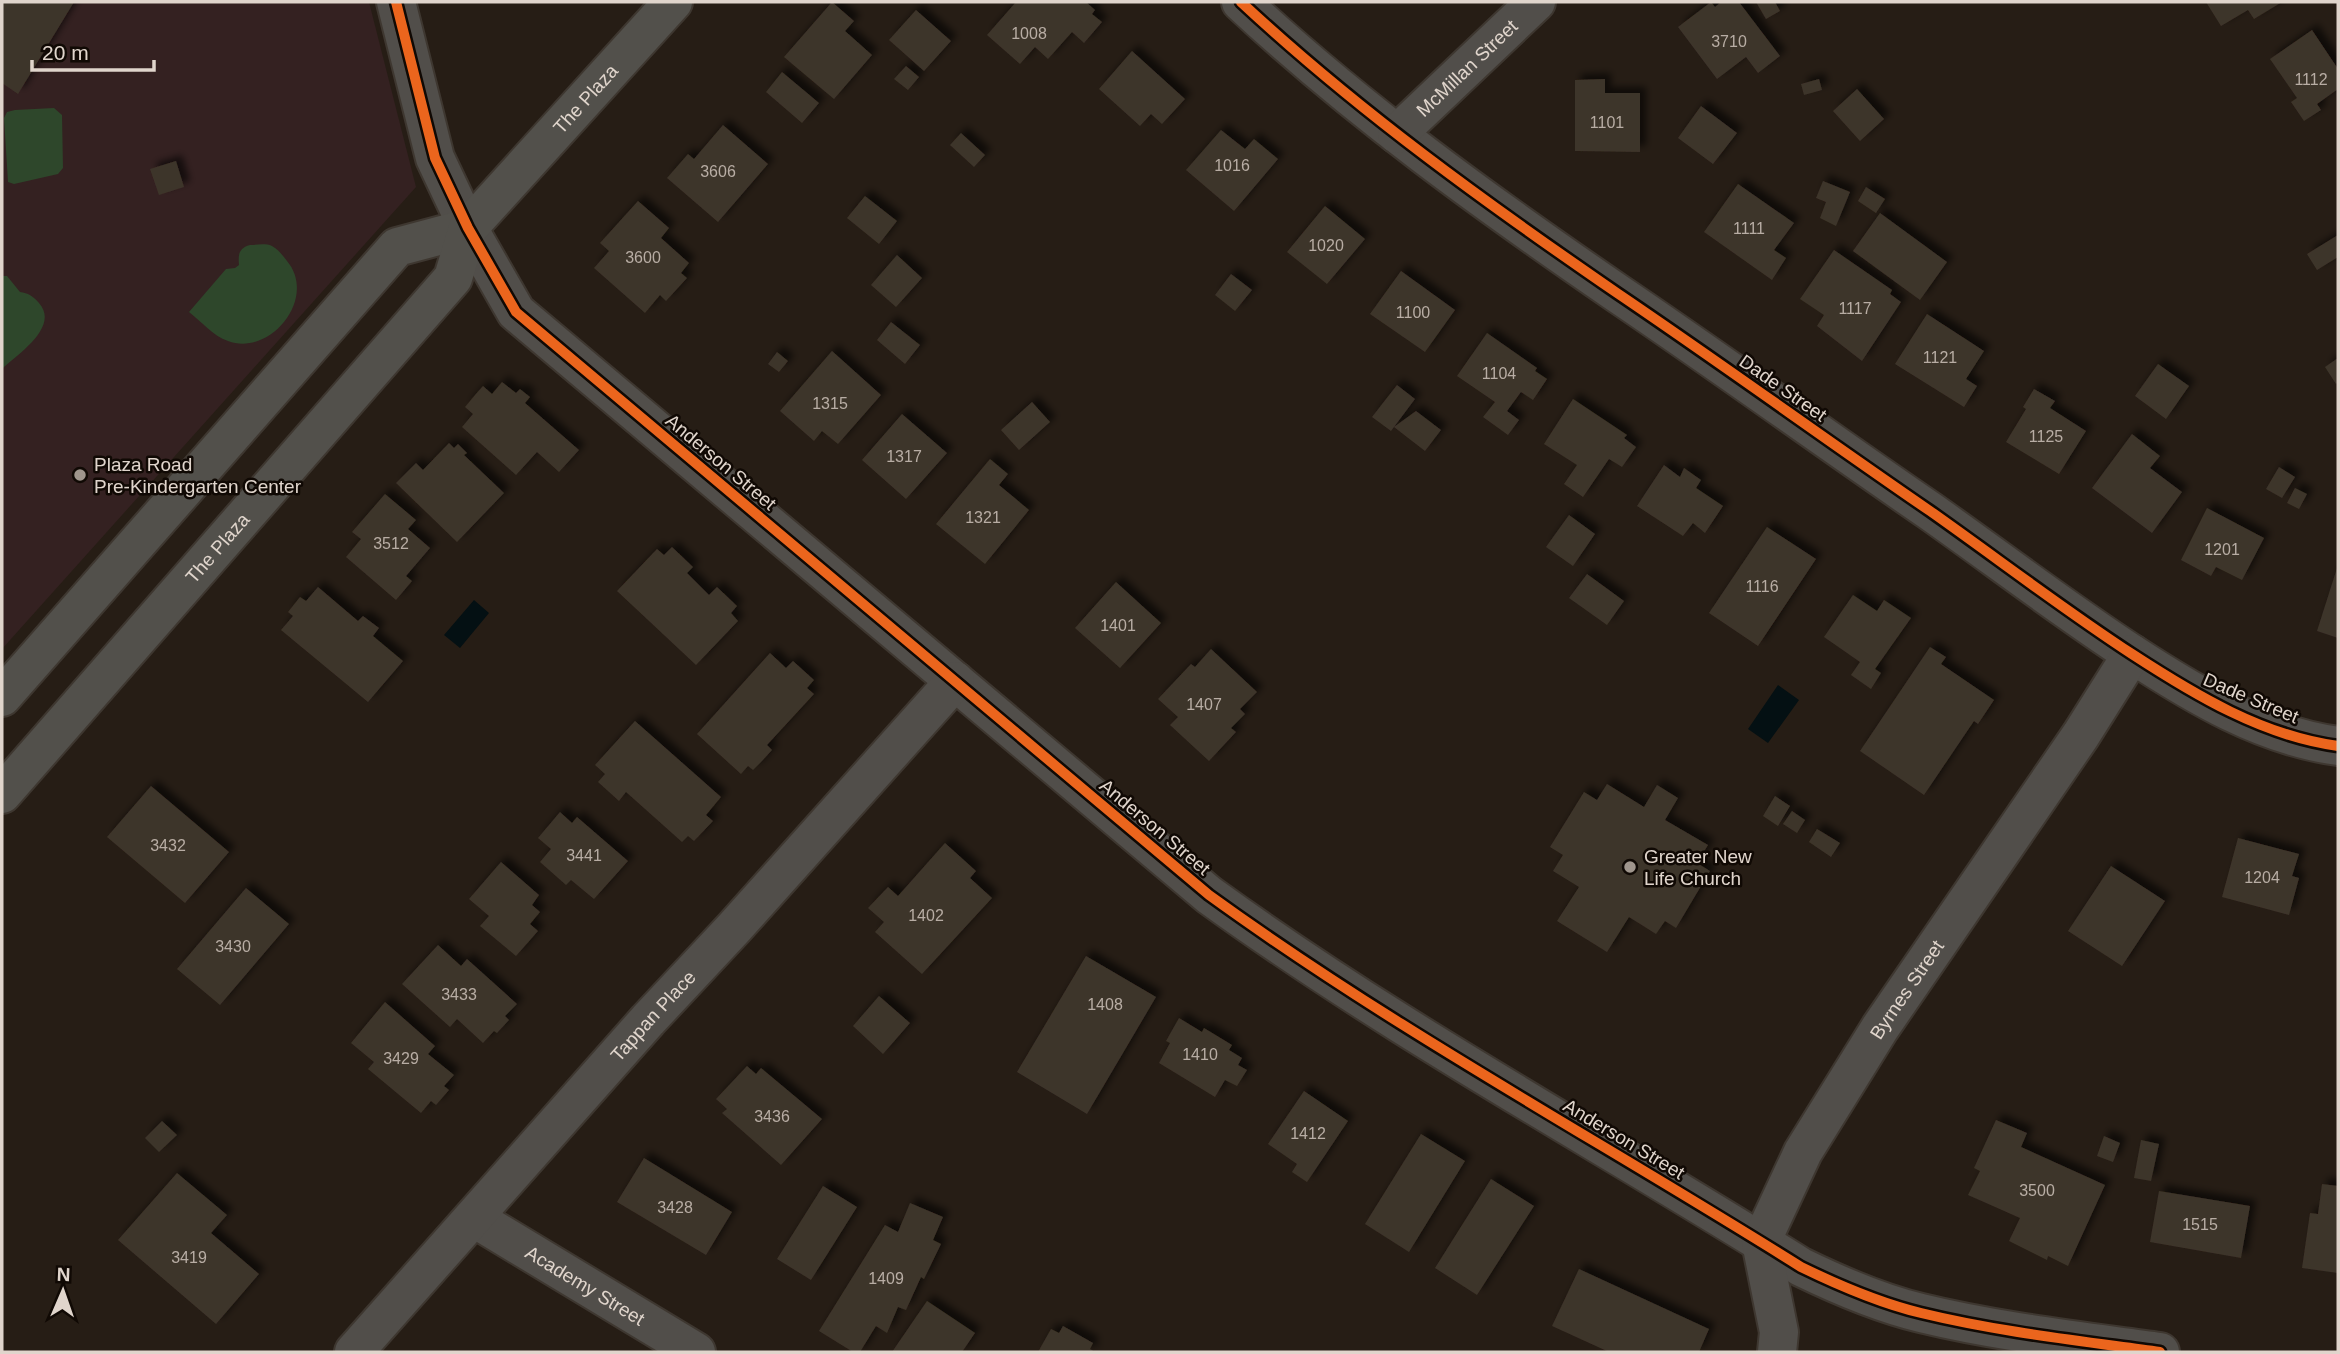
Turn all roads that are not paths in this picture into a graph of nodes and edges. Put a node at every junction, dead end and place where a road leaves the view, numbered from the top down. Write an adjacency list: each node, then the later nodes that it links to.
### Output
1 (396, 2): 6 (street, Anderson Street)
2 (673, 2): 6 (main road, The Plaza)
3 (1241, 2): 5 (street, Dade Street)
4 (1536, 2): 5 (street, McMillan Street)
5 (1397, 134): 7 (street, Dade Street)
6 (468, 228): 8 (street, Anderson Street); 9 (main road); 11 (main road, The Plaza)
7 (2132, 654): 10 (street, Dade Street); 13 (street, Byrnes Street)
8 (955, 681): 12 (street, Tappan Place); 13 (street, Anderson Street)
9 (2, 697)
10 (2338, 746)
11 (2, 794)
12 (474, 1218): 14 (street, Tappan Place); 15 (street, Academy Street)
13 (1761, 1242): 16 (street); 17 (street, Anderson Street)
14 (354, 1352)
15 (696, 1352)
16 (1777, 1352)
17 (2160, 1352)

